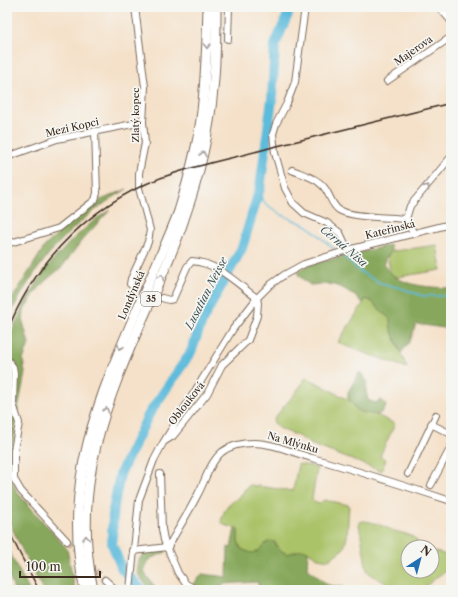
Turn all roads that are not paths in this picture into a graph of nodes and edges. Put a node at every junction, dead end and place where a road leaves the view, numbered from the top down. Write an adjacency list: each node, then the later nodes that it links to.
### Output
1 (135, 7): 11 (street, Zlatý kopec)
2 (208, 7): 39 (highway, Londýnská / 35, one-way to 39)
3 (216, 7): 40 (highway, Londýnská / 35, one-way to 3)
4 (228, 7): 9 (street)
5 (305, 7): 20 (street)
6 (439, 7): 7 (street)
7 (451, 21)
8 (451, 36): 10 (street, Majerova)
9 (228, 39)
10 (387, 81)
11 (143, 122): 12 (street, Mezi Kopci); 21 (street, Zlatý kopec)
12 (96, 131): 13 (street, Mezi Kopci); 19 (street)
13 (7, 157)
14 (451, 157): 16 (street, one-way to 14)
15 (292, 170): 16 (street, Kateřinská)
16 (406, 219): 18 (street)
17 (451, 224): 18 (street, Kateřinská)
18 (414, 234): 20 (street, Kateřinská)
19 (7, 244)
20 (348, 250): 23 (street)
21 (136, 288)
22 (162, 298): 23 (street)
23 (256, 298): 28 (street); 28 (street, Oblouková)
24 (7, 358): 34 (street)
25 (436, 415): 26 (street)
26 (431, 424): 27 (street); 31 (street)
27 (451, 434)
28 (163, 443): 36 (street)
29 (451, 447): 32 (street)
30 (160, 474): 35 (street)
31 (408, 474)
32 (431, 485)
33 (451, 501): 35 (street, Na Mlýnku)
34 (67, 541)
35 (168, 546): 36 (street); 42 (street)
36 (133, 552): 38 (street)
37 (105, 580): 41 (street)
38 (131, 589)
39 (84, 590)
40 (93, 590)
41 (116, 590)
42 (197, 590)

